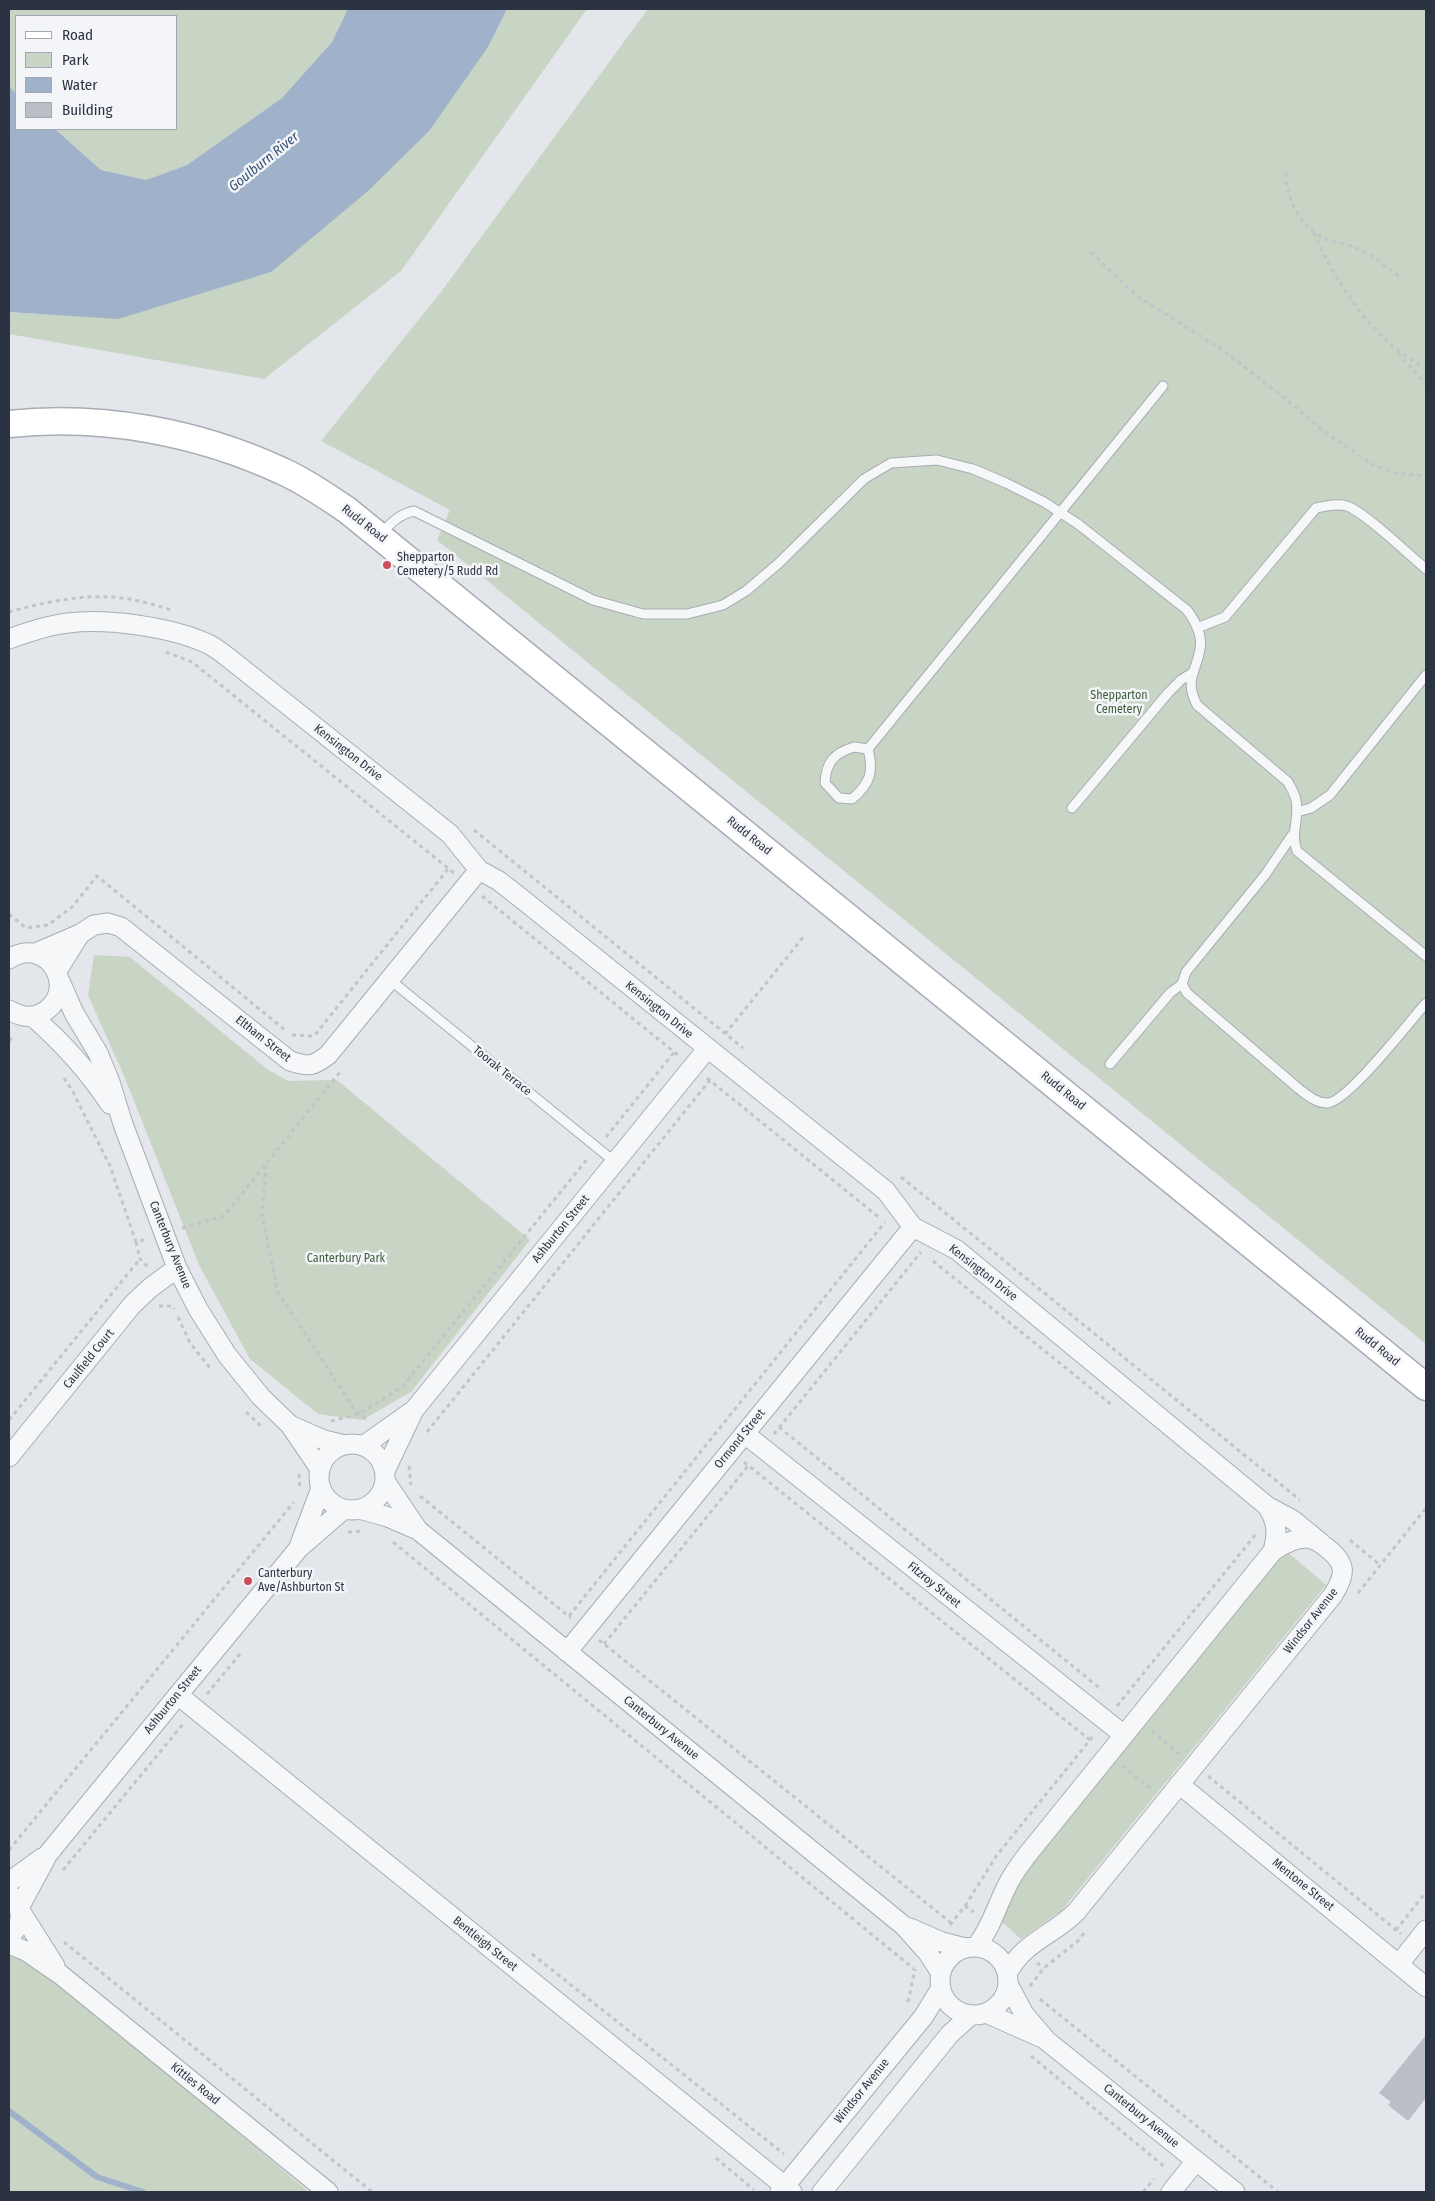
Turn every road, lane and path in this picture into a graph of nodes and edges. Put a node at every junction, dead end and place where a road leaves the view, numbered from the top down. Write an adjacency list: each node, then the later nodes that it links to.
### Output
1 (1286, 173): 2 (path)
2 (1314, 233): 4 (path); 5 (path)
3 (1091, 252): 10 (path)
4 (1399, 276)
5 (1390, 346): 6 (path); 7 (path)
6 (1426, 368)
7 (1426, 384)
8 (1162, 386): 11 (lane)
9 (9, 424): 12 (street, Rudd Road)
10 (1426, 476)
11 (1061, 512): 12 (lane); 14 (lane); 19 (lane)
12 (380, 535): 59 (street, Rudd Road)
13 (1426, 569): 14 (lane)
14 (1197, 628): 17 (lane)
15 (9, 639): 24 (street, Kensington Drive)
16 (159, 650): 23 (path)
17 (1192, 673): 20 (lane); 21 (lane)
18 (1426, 675): 21 (lane)
19 (868, 749): 19 (lane)
20 (1072, 808)
21 (1297, 812): 22 (lane)
22 (1293, 834): 31 (lane); 35 (lane)
23 (448, 869): 24 (path); 26 (path)
24 (476, 884): 25 (path); 34 (street, Eltham Street); 42 (street, Kensington Drive); 43 (path)
25 (476, 903)
26 (9, 914)
27 (80, 934): 30 (street, Eltham Street); 33 (street); 34 (street, Eltham Street)
28 (805, 935): 39 (path)
29 (9, 942): 30 (street)
30 (33, 953): 32 (street, Eltham Street); 33 (street)
31 (1426, 956)
32 (9, 959)
33 (58, 976): 37 (street); 48 (street, Canterbury Avenue)
34 (388, 979): 49 (lane, Toorak Terrace)
35 (1182, 984): 36 (lane); 44 (lane)
36 (1426, 1003)
37 (18, 1023): 38 (path); 40 (path); 48 (street, Canterbury Avenue)
38 (9, 1031)
39 (725, 1034)
40 (9, 1041)
41 (679, 1046): 43 (path)
42 (707, 1049): 46 (street, Ashburton Street); 53 (street, Kensington Drive)
43 (674, 1052): 46 (path); 49 (path)
44 (1110, 1064)
45 (344, 1067): 51 (path)
46 (693, 1067): 50 (street, Ashburton Street); 52 (path)
47 (63, 1076): 54 (path)
48 (123, 1124): 54 (street, Canterbury Avenue)
49 (596, 1148): 50 (lane, Toorak Terrace); 63 (path)
50 (615, 1162): 61 (street, Ashburton Street)
51 (266, 1164): 54 (path); 63 (path)
52 (885, 1222): 53 (path); 68 (path)
53 (909, 1233): 60 (path); 67 (street, Ormond Street); 77 (street, Kensington Drive)
54 (164, 1234): 56 (street, Canterbury Avenue)
55 (140, 1259): 64 (path)
56 (177, 1268): 69 (street, Canterbury Avenue); 72 (street, Caulfield Court)
57 (157, 1306): 58 (path)
58 (214, 1373)
59 (1426, 1387)
60 (1115, 1408)
61 (414, 1410): 66 (street, Ashburton Street); 74 (street, Ashburton Street)
62 (245, 1411): 65 (path)
63 (359, 1414): 66 (path); 69 (path)
64 (9, 1420)
65 (267, 1431)
66 (382, 1433): 70 (street, Ashburton Street)
67 (745, 1434): 71 (street, Ormond Street); 89 (street, Fitzroy Street)
68 (712, 1437): 71 (path); 85 (path)
69 (311, 1441): 70 (street); 73 (street, Canterbury Avenue); 95 (path)
70 (354, 1445): 73 (street); 74 (street)
71 (730, 1452): 86 (street, Ormond Street); 91 (path)
72 (9, 1457)
73 (320, 1469): 75 (street)
74 (385, 1476): 78 (street); 80 (street, Canterbury Avenue)
75 (321, 1488): 78 (street); 83 (street, Ashburton Street)
76 (419, 1496): 85 (path)
77 (1267, 1506): 82 (street, Kensington Drive); 84 (street, Kensington Drive)
78 (351, 1509): 80 (street, Canterbury Avenue); 83 (street, Ashburton Street)
79 (1262, 1527): 89 (path)
80 (418, 1530): 87 (street, Canterbury Avenue)
81 (386, 1536): 112 (path)
82 (1321, 1543): 84 (street); 93 (street, Windsor Avenue)
83 (299, 1548): 88 (street, Ashburton Street)
84 (1273, 1551): 90 (street)
85 (568, 1616): 86 (path)
86 (585, 1629): 87 (street, Ormond Street); 101 (path)
87 (567, 1652): 108 (street, Canterbury Avenue)
88 (178, 1695): 96 (street, Ashburton Street); 124 (street, Bentleigh Street)
89 (1106, 1721): 90 (street, Fitzroy Street); 91 (path)
90 (1124, 1735): 92 (street)
91 (1090, 1740): 92 (path); 100 (path)
92 (1108, 1755): 94 (path); 102 (street)
93 (1179, 1784): 94 (street, Windsor Avenue); 111 (street, Mentone Street)
94 (1166, 1801): 110 (street, Windsor Avenue)
95 (9, 1850)
96 (48, 1854): 97 (street, Ashburton Street); 99 (street, Ashburton Street)
97 (9, 1882)
98 (1426, 1892): 103 (path)
99 (16, 1904): 105 (street, Ashburton Street); 113 (street, Kittles Road)
100 (965, 1906): 101 (path); 102 (path)
101 (952, 1923): 108 (path)
102 (990, 1926): 109 (street)
103 (1396, 1930)
104 (1426, 1930): 111 (street)
105 (9, 1936)
106 (62, 1939): 126 (path)
107 (9, 1944): 113 (street, Kittles Road)
108 (933, 1947): 109 (street); 112 (path); 115 (street, Canterbury Avenue)
109 (971, 1947): 114 (street); 115 (street)
110 (1023, 1952): 114 (street, Windsor Avenue); 117 (path)
111 (1398, 1964): 116 (street, Mentone Street)
112 (914, 1969): 119 (path)
113 (61, 1975): 125 (street, Kittles Road)
114 (1008, 1979): 117 (street, Canterbury Avenue); 118 (street)
115 (941, 1980): 118 (street); 119 (street, Windsor Avenue)
116 (1426, 1987)
117 (1023, 1996): 120 (street, Canterbury Avenue); 129 (path)
118 (979, 2014): 120 (street, Canterbury Avenue); 127 (street)
119 (924, 2016): 124 (street, Windsor Avenue)
120 (1048, 2041): 122 (street, Canterbury Avenue)
121 (1029, 2054): 123 (path)
122 (1196, 2161): 123 (street); 128 (street, Canterbury Avenue)
123 (1176, 2186)
124 (786, 2190)
125 (328, 2192)
126 (372, 2192)
127 (822, 2192)
128 (1235, 2192)
129 (1278, 2192)

